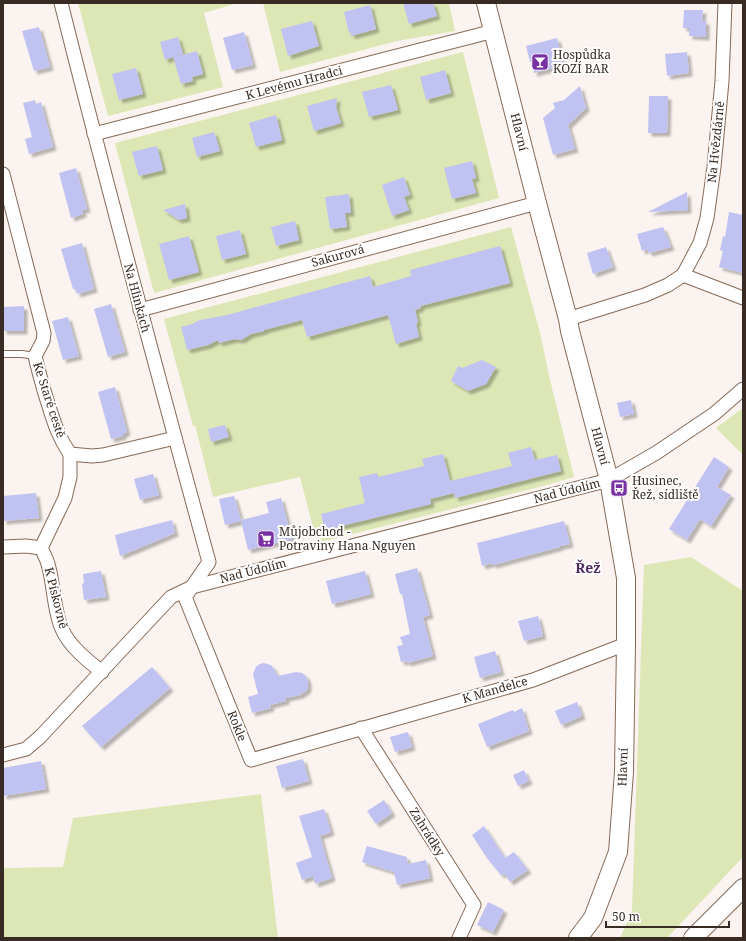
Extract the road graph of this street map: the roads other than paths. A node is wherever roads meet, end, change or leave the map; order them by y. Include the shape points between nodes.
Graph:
1 (61, 3) edge
2 (486, 3) edge
3 (725, 3) edge
4 (494, 31) junction
5 (94, 134) junction
6 (3, 174) edge
7 (537, 202) junction
8 (683, 276) junction
9 (743, 298) edge
10 (140, 310) junction
11 (568, 319) junction
12 (3, 354) edge
13 (35, 356) junction
14 (743, 389) edge
15 (175, 438) junction
16 (70, 454) junction
17 (609, 480) junction
18 (3, 547) edge
19 (41, 548) junction
20 (192, 587) junction
21 (626, 644) junction
22 (102, 672) junction
23 (362, 728) junction
24 (3, 755) edge
25 (743, 888) edge
26 (459, 938) edge
27 (578, 938) edge
28 (693, 938) edge

1 - 5 street, Na Hlinkách
2 - 4 street, Hlavní
3 - 8 street, Na Hvězdárně via 722,81 707,218 700,243
4 - 5 street, K Levému Hradci
4 - 7 street, Hlavní
5 - 10 street, Na Hlinkách
6 - 13 street, Ke Staré cestě via 44,333
7 - 10 street, Sakurová
7 - 11 street, Hlavní
8 - 9 street
8 - 11 street via 645,295
10 - 15 street, Na Hlinkách
11 - 17 street, Hlavní
12 - 13 lane
13 - 16 street, Ke Staré cestě via 56,429
14 - 17 street via 707,418 656,453
15 - 16 street via 103,455
15 - 20 street, Na Hlinkách via 209,562
16 - 19 street via 70,477 65,498
17 - 20 street, Nad Údolím
17 - 21 street, Hlavní via 626,578
18 - 19 street
19 - 22 street, K Pískovně via 49,566 62,630 87,660
20 - 22 street, Nad Údolím via 171,597
20 - 23 street, Rokle via 185,597 251,760
21 - 23 street, K Mandelce via 533,680
21 - 27 street, Hlavní via 624,772 618,852 593,918
22 - 24 street, Nad Údolím via 26,749
23 - 26 street, Zahrádky via 474,905
25 - 28 street

